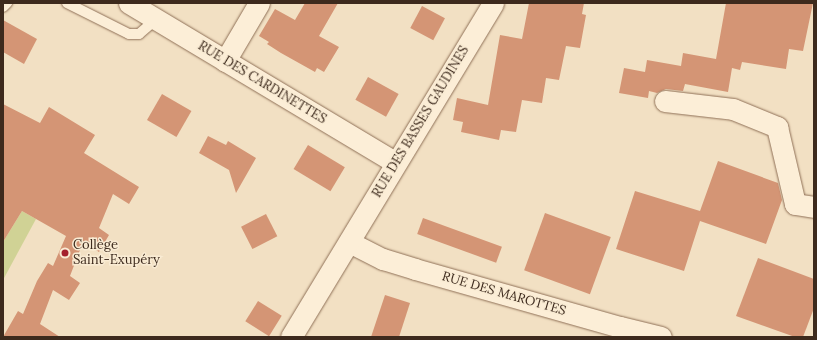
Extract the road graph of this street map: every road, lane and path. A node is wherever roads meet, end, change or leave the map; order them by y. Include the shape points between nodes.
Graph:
1 (7, 3) edge
2 (67, 3) edge
3 (259, 3) edge
4 (493, 3) edge
5 (132, 4) edge
6 (3, 7) edge
7 (156, 20) junction
8 (225, 60) junction
9 (665, 100) dead end
10 (396, 163) junction
11 (814, 207) edge
12 (349, 242) junction
13 (291, 337) edge
14 (661, 337) edge

1 - 6 lane
2 - 7 lane via 129,34 139,34
3 - 8 street
4 - 10 street, RUE DES BASSES GAUDINES
5 - 7 street, RUE DES CARDINETTES
7 - 8 street, RUE DES CARDINETTES
8 - 10 street, RUE DES CARDINETTES
9 - 11 street via 733,109 777,127 795,204
10 - 12 street, RUE DES BASSES GAUDINES
12 - 13 street, RUE DES BASSES GAUDINES
12 - 14 street, RUE DES MAROTTES via 383,259 415,269

